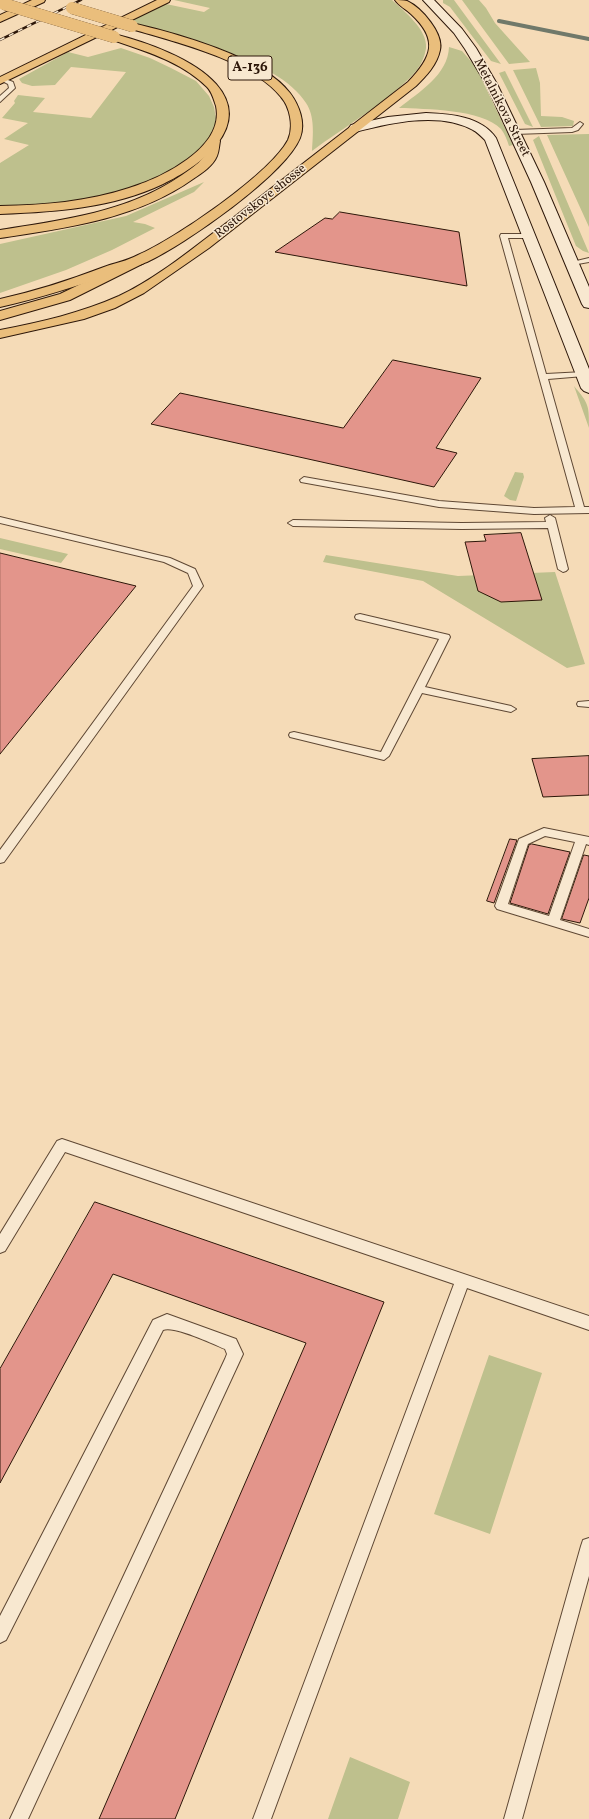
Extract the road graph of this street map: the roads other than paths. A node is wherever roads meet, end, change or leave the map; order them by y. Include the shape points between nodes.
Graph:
1 (165, 0) edge
2 (400, 0) edge
3 (428, 0) edge
4 (44, 1) edge
5 (2, 3) edge
6 (64, 6) dead end
7 (111, 9) dead end
8 (0, 19) edge
9 (64, 32) dead end
10 (1, 81) edge
11 (0, 100) edge
12 (580, 124) dead end
13 (355, 128) junction
14 (515, 132) junction
15 (214, 141) junction
16 (538, 183) junction
17 (510, 188) junction
18 (0, 210) edge
19 (0, 234) edge
20 (530, 236) junction
21 (144, 258) junction
22 (589, 260) edge
23 (572, 263) junction
24 (0, 303) edge
25 (589, 304) edge
26 (0, 316) edge
27 (0, 334) edge
28 (542, 377) junction
29 (586, 381) edge
30 (304, 480) dead end
31 (584, 510) edge
32 (548, 511) junction
33 (0, 520) edge
34 (293, 522) dead end
35 (552, 525) junction
36 (563, 570) dead end
37 (360, 617) dead end
38 (419, 689) junction
39 (511, 709) dead end
40 (294, 735) dead end
41 (585, 840) edge
42 (0, 859) edge
43 (553, 922) junction
44 (589, 933) edge
45 (0, 1247) edge
46 (463, 1280) junction
47 (589, 1323) edge
48 (589, 1546) edge
49 (0, 1634) edge
50 (19, 1819) edge
51 (262, 1819) edge
52 (513, 1819) edge

1 - 10 main road
2 - 13 main road, Rostovskoye shosse via 420,16 433,34 435,51 431,63 412,84
3 - 14 main road, Metalnikova Street via 462,33 488,75
4 - 8 main road
5 - 15 main road, А-136, bridge via 170,57 212,86 221,104 224,118
6 - 21 main road, А-136, bridge via 201,48 254,70 285,94 296,117 294,140 274,165 228,204
7 - 9 main road
10 - 11 lane via 11,84 12,88
12 - 14 lane via 572,130
13 - 17 main road, Metalnikova Street via 394,119 429,116 468,124 490,138
13 - 27 main road, Rostovskoye shosse via 256,207 153,283 84,314 47,325
14 - 16 main road, Metalnikova Street
15 - 18 main road, А-136 via 183,168 137,189 79,204
15 - 19 main road, А-136 via 210,157 202,166 162,193 97,216
16 - 17 main road, Metalnikova Street via 517,182
16 - 23 main road, Metalnikova Street
17 - 20 main road, Metalnikova Street
20 - 28 lane via 504,236
20 - 29 main road, Metalnikova Street
21 - 24 main road, А-136 via 65,287
21 - 26 main road, А-136 via 65,297
22 - 23 lane
23 - 25 main road, Metalnikova Street
28 - 29 lane
28 - 31 lane
30 - 32 lane via 439,504
31 - 32 lane
32 - 35 lane
33 - 42 lane via 167,560 192,570 198,586
34 - 35 lane via 462,526
35 - 36 lane
37 - 38 lane via 445,637
38 - 39 lane
38 - 40 lane via 384,756
41 - 43 lane
41 - 43 lane via 544,832 523,842 501,906
43 - 44 lane
45 - 46 lane via 62,1145
46 - 47 lane
46 - 51 lane
48 - 52 lane
49 - 50 lane via 158,1325 167,1321 232,1344 235,1354 232,1361

